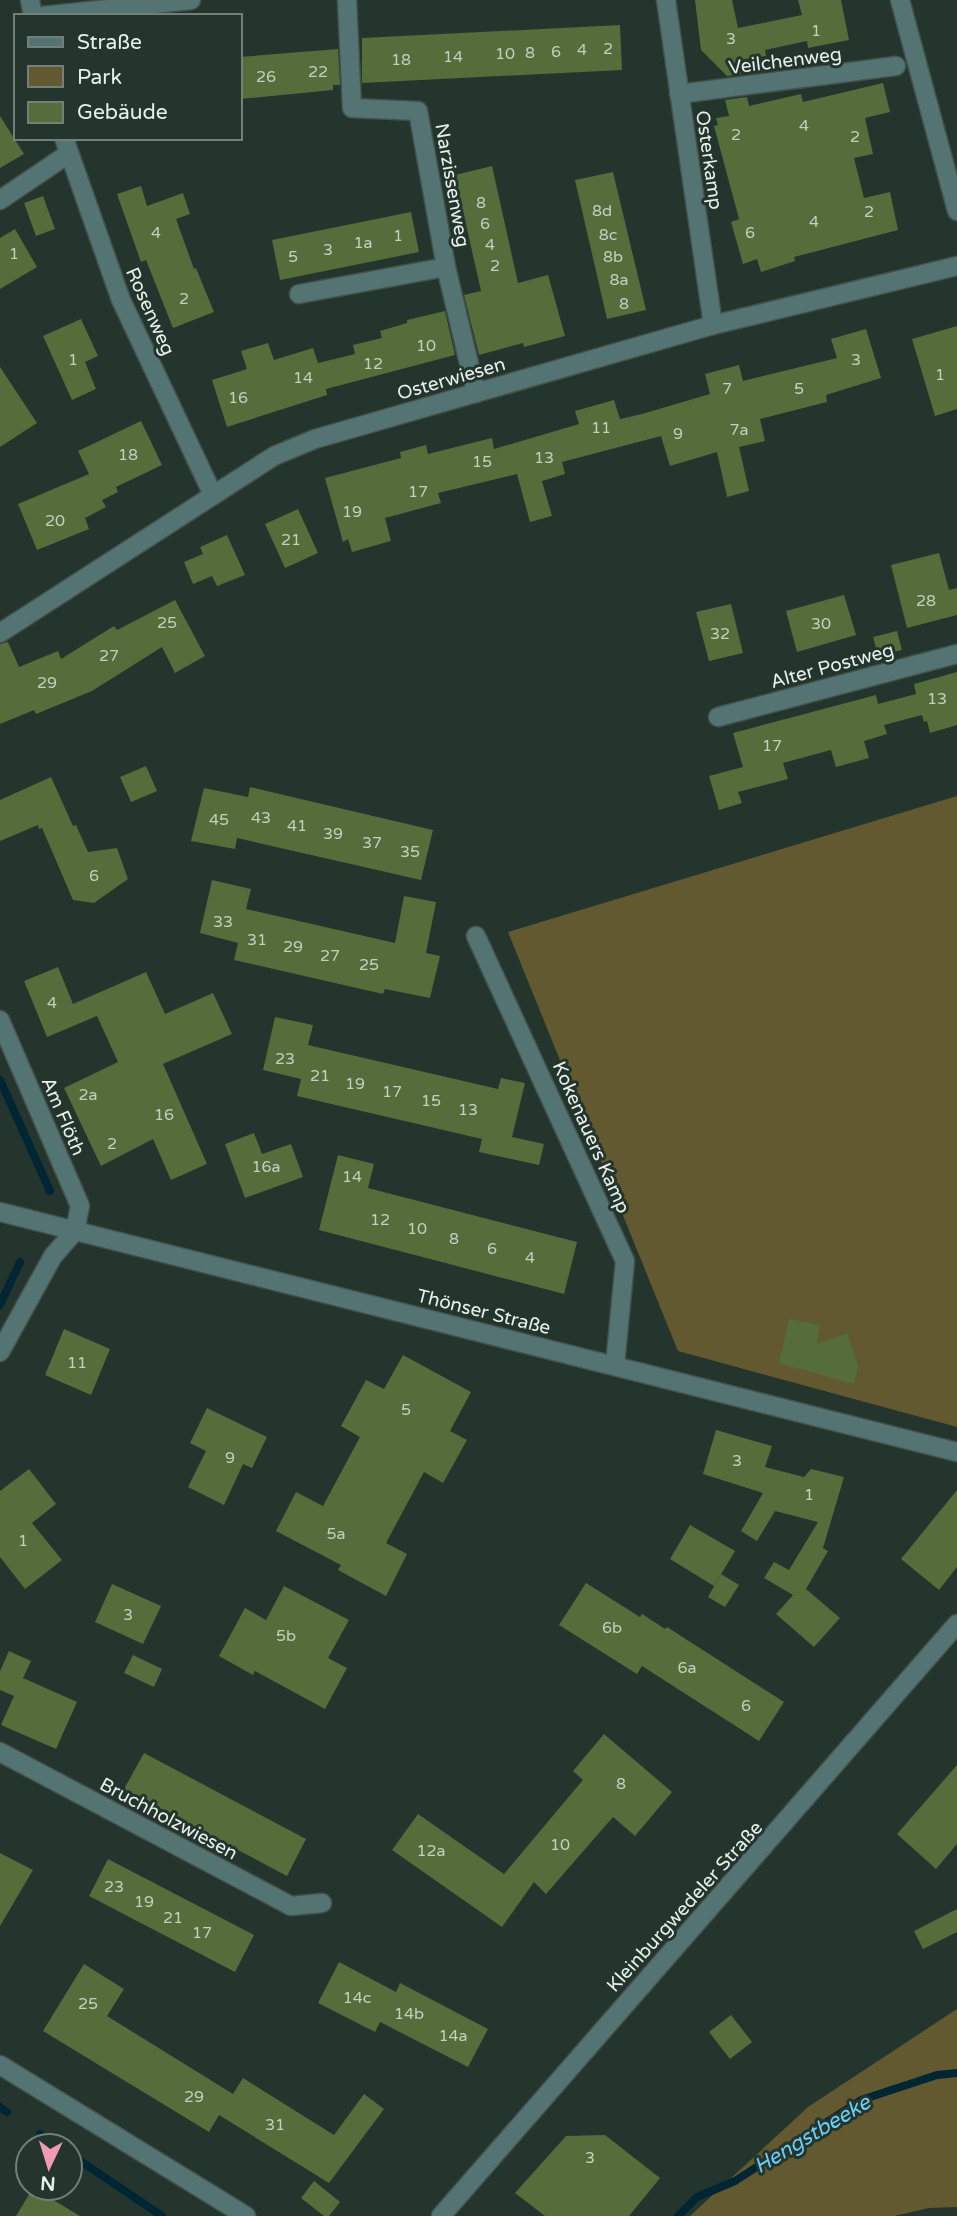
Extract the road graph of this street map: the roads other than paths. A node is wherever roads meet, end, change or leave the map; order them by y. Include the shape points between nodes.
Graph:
1 (191, 0) edge
2 (347, 0) edge
3 (666, 0) edge
4 (900, 0) edge
5 (62, 14) edge
6 (896, 66) dead end
7 (679, 94) junction
8 (66, 146) edge
9 (0, 200) edge
10 (957, 211) edge
11 (957, 266) edge
12 (446, 267) junction
13 (299, 294) dead end
14 (713, 325) junction
15 (476, 393) junction
16 (213, 495) junction
17 (0, 633) edge
18 (957, 653) edge
19 (718, 717) dead end
20 (476, 936) dead end
21 (0, 1020) edge
22 (0, 1212) edge
23 (75, 1231) junction
24 (0, 1352) edge
25 (615, 1365) junction
26 (957, 1452) edge
27 (957, 1624) edge
28 (0, 1752) edge
29 (323, 1903) dead end
30 (0, 2065) edge
31 (246, 2216) edge
32 (442, 2216) edge

1 - 5 street
2 - 12 street, Narzissenweg via 352,108 418,111
3 - 7 street, Osterkamp
4 - 10 street
6 - 7 street, Veilchenweg
7 - 14 street, Osterkamp
8 - 9 street
8 - 16 street, Rosenweg via 121,300
11 - 14 street, Osterwiesen
12 - 13 street, Narzissenweg
12 - 15 street, Narzissenweg
14 - 15 street, Osterwiesen
15 - 16 street, Osterwiesen via 315,439 274,456
16 - 17 street, Osterwiesen
18 - 19 street, Alter Postweg
20 - 25 street, Kokenauers Kamp via 625,1261
21 - 23 street, Am Flöth via 80,1206
22 - 23 street, Thönser Straße
23 - 24 street via 53,1256
23 - 25 street, Thönser Straße
25 - 26 street, Thönser Straße
27 - 32 street, Kleinburgwedeler Straße
28 - 29 street, Bruchholzwiesen via 291,1906
30 - 31 street

